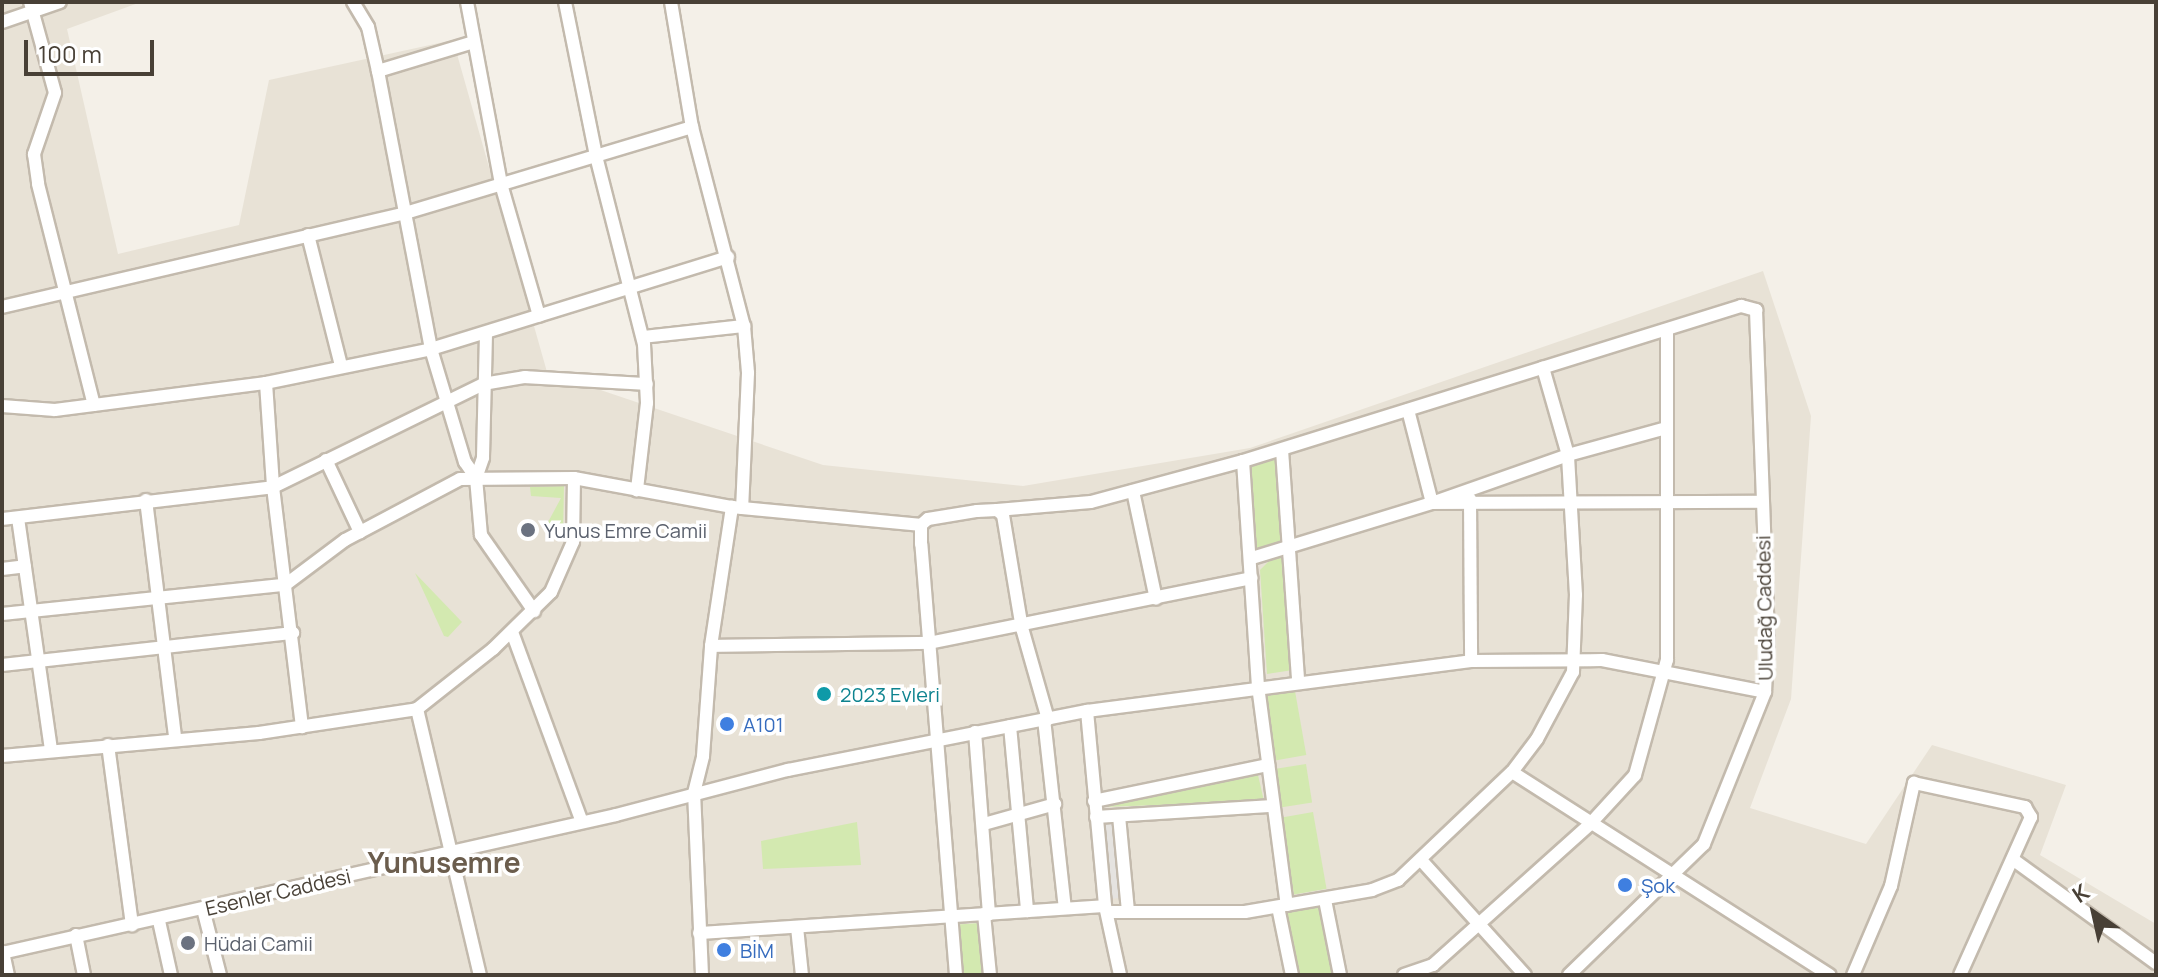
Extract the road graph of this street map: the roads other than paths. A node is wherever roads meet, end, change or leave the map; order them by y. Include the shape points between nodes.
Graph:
1 (60, 2) edge
2 (353, 2) edge
3 (467, 2) edge
4 (565, 2) edge
5 (671, 2) edge
6 (31, 7) edge
7 (2, 22) edge
8 (474, 42) junction
9 (378, 71) junction
10 (692, 127) junction
11 (596, 156) junction
12 (501, 184) junction
13 (402, 214) junction
14 (308, 235) junction
15 (728, 257) junction
16 (632, 287) junction
17 (63, 293) junction
18 (2, 307) edge
19 (539, 316) junction
20 (744, 326) junction
21 (1667, 331) junction
22 (486, 334) junction
23 (643, 337) junction
24 (431, 349) junction
25 (341, 365) junction
26 (1543, 368) junction
27 (266, 383) junction
28 (483, 384) junction
29 (647, 384) junction
30 (447, 399) junction
31 (94, 405) junction
32 (2, 406) edge
33 (1408, 410) junction
34 (1666, 428) junction
35 (1282, 450) junction
36 (1568, 455) junction
37 (326, 460) junction
38 (1243, 461) junction
39 (476, 478) junction
40 (574, 478) junction
41 (273, 487) junction
42 (637, 490) junction
43 (1133, 491) junction
44 (1470, 499) junction
45 (146, 500) junction
46 (1571, 500) junction
47 (1664, 501) junction
48 (1762, 502) junction
49 (1432, 503) junction
50 (737, 507) junction
51 (997, 510) junction
52 (18, 518) junction
53 (2, 519) edge
54 (921, 525) junction
55 (360, 532) junction
56 (1289, 546) junction
57 (1252, 558) junction
58 (25, 566) junction
59 (2, 569) edge
60 (1252, 578) junction
61 (285, 585) junction
62 (158, 598) junction
63 (1156, 599) junction
64 (534, 611) junction
65 (32, 612) junction
66 (2, 614) edge
67 (1022, 628) junction
68 (512, 632) junction
69 (293, 633) junction
70 (929, 643) junction
71 (711, 646) junction
72 (166, 649) junction
73 (1573, 658) junction
74 (40, 661) junction
75 (1471, 661) junction
76 (2, 665) edge
77 (1665, 670) junction
78 (1298, 681) junction
79 (1258, 686) junction
80 (1765, 692) junction
81 (417, 709) junction
82 (1087, 711) junction
83 (1046, 719) junction
84 (1010, 726) junction
85 (302, 727) junction
86 (975, 732) junction
87 (175, 736) junction
88 (940, 739) junction
89 (108, 745) junction
90 (51, 750) junction
91 (2, 756) edge
92 (1268, 765) junction
93 (1512, 772) junction
94 (694, 793) junction
95 (1094, 801) junction
96 (1055, 804) junction
97 (1273, 806) junction
98 (1019, 814) junction
99 (1119, 816) junction
100 (1096, 817) junction
101 (582, 822) junction
102 (1591, 823) junction
103 (984, 824) junction
104 (449, 852) junction
105 (1421, 860) junction
106 (2015, 861) junction
107 (1674, 876) junction
108 (1325, 900) junction
109 (1283, 906) junction
110 (1065, 908) junction
111 (203, 909) junction
112 (1106, 909) junction
113 (1027, 911) junction
114 (1128, 912) junction
115 (987, 914) junction
116 (949, 917) junction
117 (159, 921) junction
118 (132, 925) junction
119 (1479, 925) junction
120 (797, 927) junction
121 (699, 933) junction
122 (76, 935) junction
123 (2, 952) edge
124 (2156, 963) edge
125 (8, 975) edge
126 (84, 975) edge
127 (171, 975) edge
128 (220, 975) edge
129 (480, 975) edge
130 (702, 975) edge
131 (802, 975) edge
132 (956, 975) edge
133 (990, 975) edge
134 (1120, 975) edge
135 (1292, 975) edge
136 (1340, 975) edge
137 (1404, 975) edge
138 (1525, 975) edge
139 (1569, 975) edge
140 (1830, 975) edge
141 (1853, 975) edge
142 (1960, 975) edge

1 - 6 street
2 - 9 street via 368,27
3 - 8 street
4 - 11 street
5 - 10 street
6 - 7 street
6 - 17 street via 55,93 34,154
8 - 9 street
8 - 12 street
9 - 13 street
10 - 11 street
10 - 15 street
11 - 12 street
11 - 16 street
12 - 13 street
12 - 19 street
13 - 14 street
13 - 24 street
14 - 17 street
14 - 25 street
15 - 16 street
15 - 20 street
16 - 19 street
16 - 23 street
17 - 18 street
17 - 31 street
19 - 22 street
20 - 23 street
20 - 50 street via 748,373
21 - 26 street
21 - 34 street
21 - 48 street, Uludağ Caddesi via 1741,306 1759,316
22 - 24 street
22 - 28 street
23 - 29 street
24 - 25 street
24 - 30 street
25 - 27 street
26 - 33 street
26 - 36 street
27 - 31 street
27 - 41 street
28 - 29 street via 525,377
28 - 30 street
28 - 39 street via 483,458
29 - 42 street
30 - 37 street
30 - 39 street via 465,462
31 - 32 street via 55,410
33 - 35 street
33 - 49 street
34 - 36 street
34 - 47 street
35 - 38 street
35 - 56 street
36 - 46 street
36 - 49 street
37 - 41 street
37 - 55 street
38 - 43 street
38 - 57 street
39 - 40 street
39 - 55 street via 460,479
39 - 64 street via 481,535
40 - 42 street
40 - 64 street via 573,542 551,592
41 - 45 street
41 - 61 street
42 - 50 street
43 - 51 street via 1091,502
43 - 63 street
44 - 46 street
44 - 49 street
44 - 75 street
45 - 52 street
45 - 62 street
46 - 47 street
46 - 73 street
47 - 48 street
47 - 77 street
48 - 80 street, Uludağ Caddesi
49 - 56 street
50 - 54 street
50 - 71 street
51 - 54 street via 928,519
51 - 67 street via 1003,515
52 - 53 street
52 - 58 street
54 - 70 street
55 - 61 street
56 - 57 street
56 - 78 street
57 - 60 street
58 - 59 street
58 - 65 street
60 - 63 street
60 - 79 street
61 - 62 street
61 - 69 street
62 - 65 street
62 - 72 street
63 - 67 street
64 - 68 street
65 - 66 street
65 - 74 street
67 - 70 street
67 - 83 street
68 - 81 street
68 - 101 street
69 - 72 street
69 - 85 street
70 - 71 street
70 - 88 street
71 - 94 street via 703,756
72 - 74 street
72 - 87 street
73 - 75 street, Esenler Caddesi
73 - 77 street, Esenler Caddesi
73 - 93 street via 1573,672 1537,739
74 - 76 street
74 - 90 street
75 - 78 street, Esenler Caddesi
77 - 80 street, Esenler Caddesi
77 - 102 street via 1635,775
78 - 79 street, Esenler Caddesi
79 - 82 street, Esenler Caddesi
79 - 92 street
80 - 107 street, Uludağ Caddesi via 1704,844
81 - 85 street
81 - 104 street
82 - 83 street, Esenler Caddesi
82 - 95 street
83 - 84 street, Esenler Caddesi
83 - 96 street
84 - 86 street, Esenler Caddesi
84 - 98 street
85 - 87 street
86 - 88 street, Esenler Caddesi
86 - 103 street
87 - 89 street
88 - 94 street, Esenler Caddesi
88 - 116 street
89 - 90 street
89 - 118 street
90 - 91 street
92 - 95 street
92 - 97 street
93 - 102 street
93 - 105 street
94 - 101 street, Esenler Caddesi
94 - 121 street
95 - 100 street
96 - 98 street
96 - 110 street
97 - 99 street
97 - 109 street
98 - 103 street
98 - 113 street
99 - 100 street
99 - 114 street
100 - 112 street
101 - 104 street, Esenler Caddesi
102 - 107 street
102 - 119 street
103 - 115 street
104 - 111 street, Esenler Caddesi
104 - 129 street
105 - 108 street via 1385,885
105 - 119 street
106 - 124 street
106 - 141 street via 2031,817 2025,807 1914,783 1891,886
106 - 142 street
107 - 139 street, Uludağ Caddesi
107 - 140 street
108 - 109 street
108 - 136 street
109 - 114 street
109 - 135 street
110 - 112 street
110 - 113 street
111 - 117 street, Esenler Caddesi
111 - 128 street
112 - 114 street
112 - 134 street
113 - 115 street
115 - 116 street
115 - 133 street
116 - 120 street
116 - 132 street
117 - 118 street, Esenler Caddesi
117 - 127 street
118 - 122 street, Esenler Caddesi
119 - 137 street via 1433,965
119 - 138 street
120 - 121 street
120 - 131 street
121 - 130 street
122 - 123 street, Esenler Caddesi
122 - 126 street
123 - 125 street

